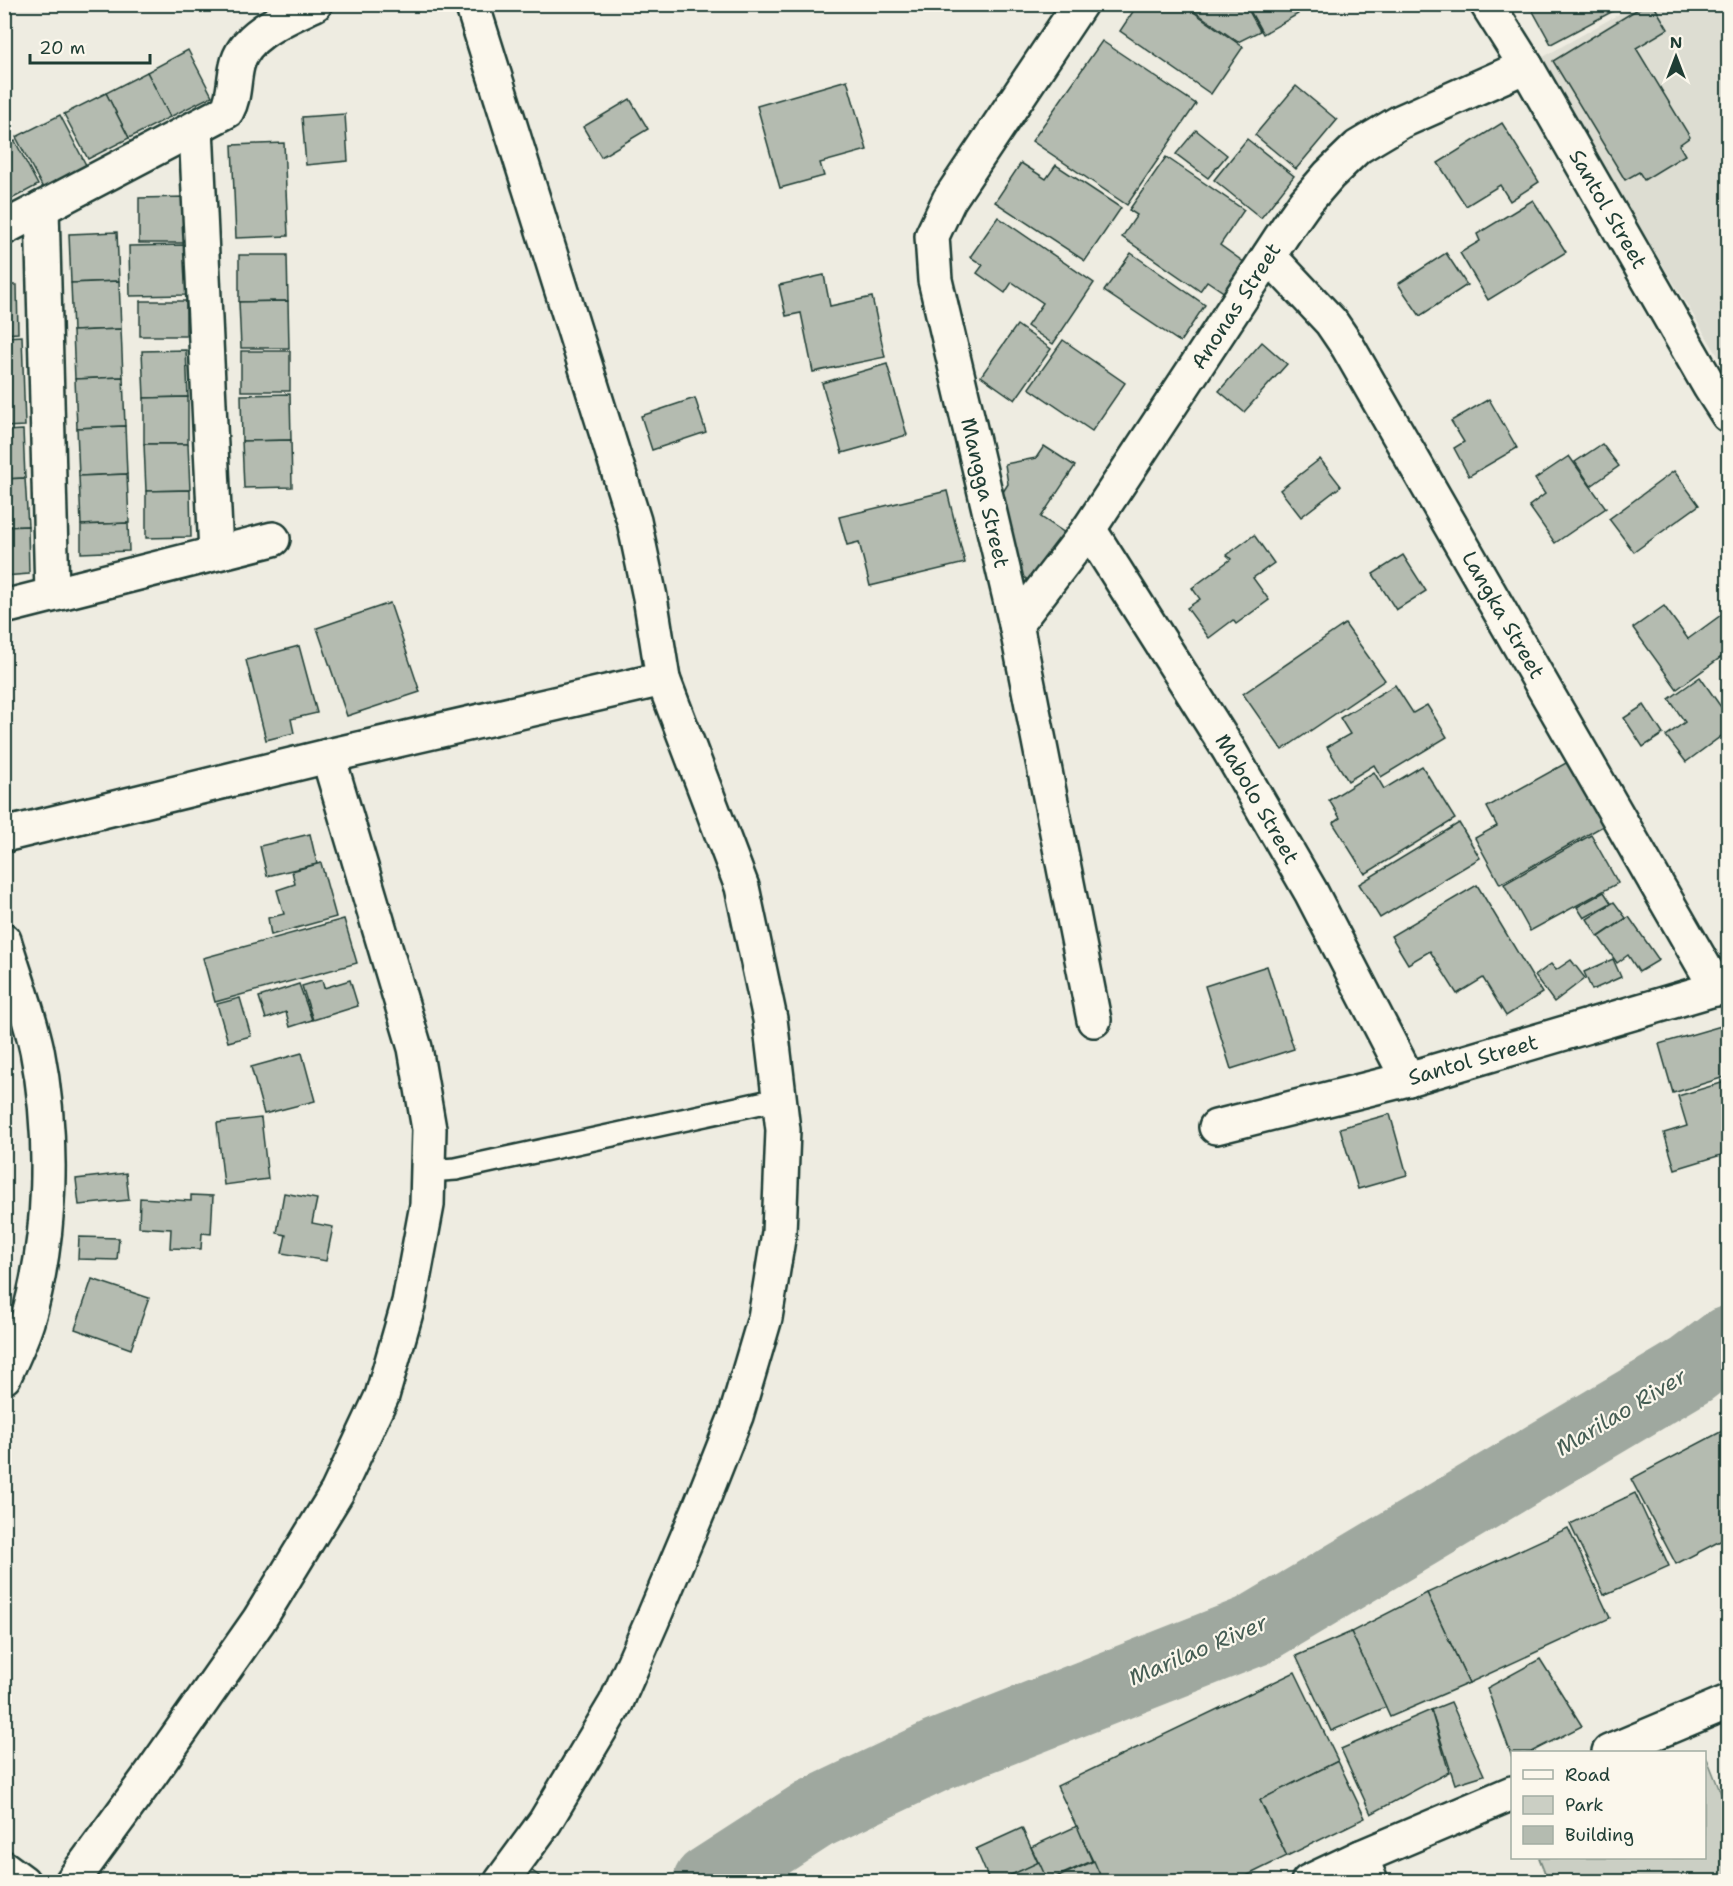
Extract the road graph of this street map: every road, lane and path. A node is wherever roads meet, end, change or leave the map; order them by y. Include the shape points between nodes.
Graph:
1 (315, 4) edge
2 (472, 4) edge
3 (1080, 4) edge
4 (1487, 4) edge
5 (1526, 66) junction
6 (196, 128) junction
7 (42, 208) junction
8 (4, 228) edge
9 (1269, 256) junction
10 (1719, 382) edge
11 (1728, 415) edge
12 (1089, 529) junction
13 (273, 539) dead end
14 (216, 553) junction
15 (52, 594) junction
16 (4, 607) edge
17 (1016, 624) junction
18 (663, 679) junction
19 (328, 756) junction
20 (4, 835) edge
21 (4, 940) edge
22 (1723, 987) edge
23 (1094, 1020) dead end
24 (1408, 1079) junction
25 (779, 1099) junction
26 (1216, 1127) dead end
27 (428, 1172) junction
28 (4, 1377) edge
29 (1728, 1702) edge
30 (1610, 1751) edge
31 (1511, 1794) edge
32 (4, 1868) edge
33 (1366, 1869) edge
34 (23, 1881) edge
35 (72, 1881) edge
36 (501, 1881) edge
37 (1308, 1881) edge

1 - 6 street via 275,23 250,42 241,53 233,100 227,111
2 - 18 street via 634,521
3 - 17 street, Mangga Street via 949,200 932,236 935,280
4 - 5 street, Santol Street
5 - 9 street, Anonas Street via 1400,122 1358,147 1304,204
5 - 10 street, Santol Street
6 - 7 street
6 - 14 street
7 - 8 street
7 - 15 street
9 - 12 street, Anonas Street
9 - 22 street, Langka Street via 1331,322 1348,347
10 - 11 street, Santol Street
12 - 17 street, Anonas Street
12 - 24 street, Mabolo Street via 1229,750 1311,892
13 - 14 street
14 - 15 street
15 - 16 street
17 - 23 street, Mangga Street
18 - 19 street
18 - 25 street via 742,887 770,1019
19 - 20 street
19 - 27 street via 415,1048 429,1129
21 - 28 street via 37,1049 47,1119 48,1199 38,1278 26,1323
22 - 24 street, Santol Street
24 - 26 street, Santol Street
25 - 27 lane
25 - 36 street via 783,1130 779,1233 765,1318 736,1416 615,1703 545,1822
27 - 35 street via 427,1205 409,1302 382,1396 337,1492 259,1620
29 - 30 street
31 - 33 street
32 - 34 street
33 - 37 street

